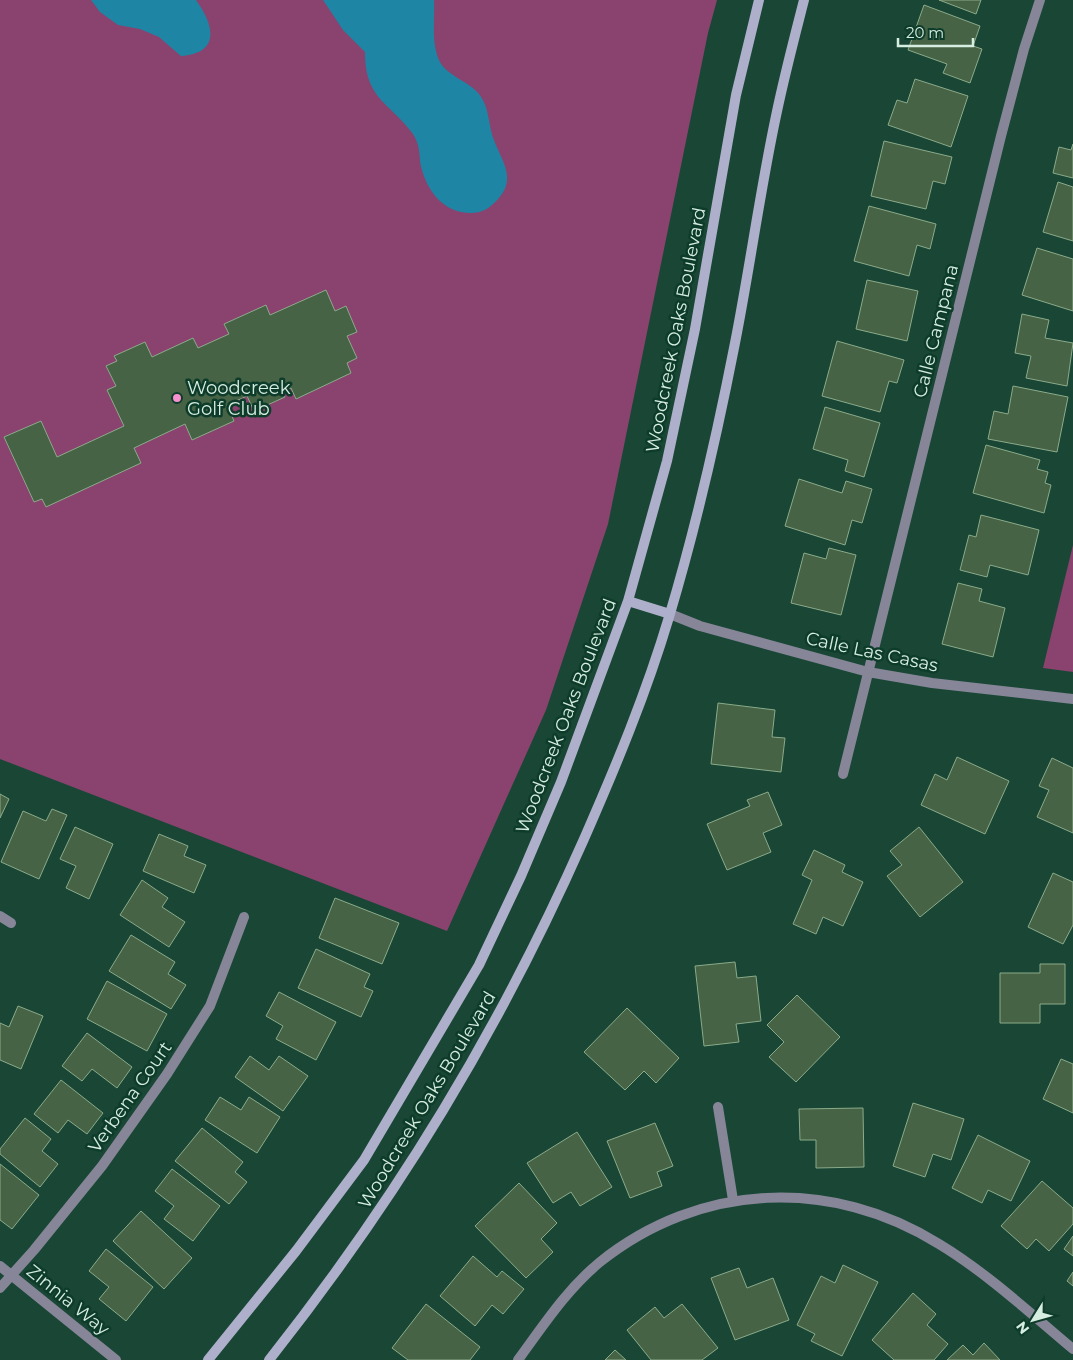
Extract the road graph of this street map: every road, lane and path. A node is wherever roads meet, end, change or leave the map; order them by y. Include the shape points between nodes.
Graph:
1 (759, 0) edge
2 (804, 0) edge
3 (1040, 0) edge
4 (628, 602) junction
5 (670, 614) junction
6 (868, 672) junction
7 (1073, 699) edge
8 (843, 774) dead end
9 (0, 916) edge
10 (244, 917) dead end
11 (10, 923) dead end
12 (718, 1107) dead end
13 (733, 1200) junction
14 (0, 1266) edge
15 (12, 1275) junction
16 (0, 1288) edge
17 (1073, 1349) edge
18 (116, 1360) edge
19 (208, 1360) edge
20 (269, 1360) edge
21 (518, 1360) edge

1 - 4 main road, Woodcreek Oaks Boulevard via 736,95 695,329 667,462
2 - 5 main road, Woodcreek Oaks Boulevard via 776,116 736,342 710,460
3 - 6 street, Calle Campana via 1001,136
4 - 5 main road
4 - 19 main road, Woodcreek Oaks Boulevard via 561,782 479,965 364,1160
5 - 6 street, Calle Las Casas via 700,626
5 - 20 main road, Woodcreek Oaks Boulevard via 646,690 615,769 519,978 398,1185 322,1293
6 - 7 street, Calle Las Casas via 932,683
6 - 8 street, Calle Campana
9 - 11 street
10 - 15 street, Verbena Court via 210,1006 167,1074 102,1166
12 - 13 street
13 - 17 street via 772,1197 812,1200 858,1208 902,1224 939,1243 974,1268
13 - 21 street via 698,1209 661,1224 600,1262 572,1288
14 - 15 street, Zinnia Way
15 - 16 street, Verbena Court
15 - 18 street, Zinnia Way

